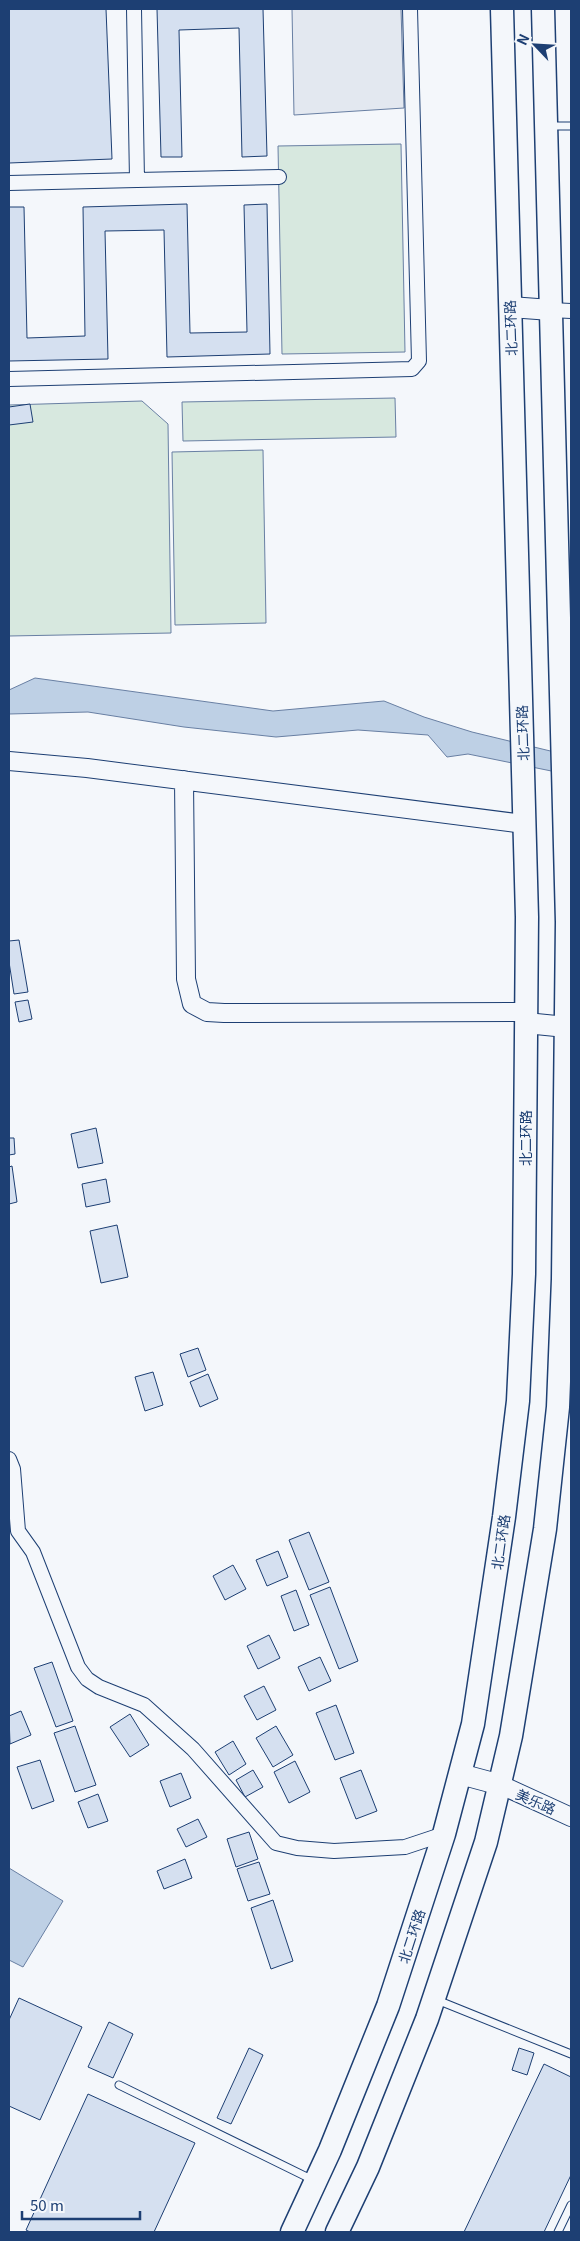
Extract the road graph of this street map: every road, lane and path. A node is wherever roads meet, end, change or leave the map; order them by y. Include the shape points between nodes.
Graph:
1 (134, 9) edge
2 (410, 9) edge
3 (502, 9) edge
4 (543, 9) edge
5 (546, 126) junction
6 (571, 126) edge
7 (279, 178) dead end
8 (137, 180) junction
9 (9, 183) edge
10 (510, 306) junction
11 (561, 311) edge
12 (9, 379) edge
13 (9, 761) edge
14 (184, 780) junction
15 (524, 824) junction
16 (526, 1017) junction
17 (569, 1027) edge
18 (9, 1459) edge
19 (460, 1774) junction
20 (501, 1785) junction
21 (571, 1817) edge
22 (444, 1834) junction
23 (434, 1998) junction
24 (571, 2054) edge
25 (119, 2085) dead end
26 (316, 2181) junction
27 (571, 2206) edge
28 (292, 2232) edge
29 (337, 2232) edge
30 (558, 2232) edge

1 - 8 street
2 - 12 street via 419,360 412,369
3 - 10 main road, 北二环路
4 - 5 main road
5 - 6 lane
5 - 11 main road
7 - 8 street
8 - 9 street
10 - 11 main road
10 - 15 main road, 北二环路
11 - 17 main road via 563,777
13 - 14 street
14 - 15 street
14 - 16 street via 186,979 192,1004 207,1012 224,1013
15 - 16 main road, 北二环路
16 - 17 main road
16 - 19 main road, 北二环路 via 524,1274 518,1401 473,1724
17 - 20 main road via 558,1407 545,1529
18 - 22 street via 14,1469 18,1531 34,1552 78,1667 99,1687 144,1705 193,1750 276,1843 334,1851 405,1847
19 - 20 main road
19 - 22 main road, 北二环路
20 - 21 street, 美乐路
20 - 23 main road via 486,1842
22 - 26 main road, 北二环路 via 388,2006
23 - 24 lane
23 - 29 main road via 368,2167
25 - 26 lane
26 - 28 main road, 北二环路
27 - 30 lane

